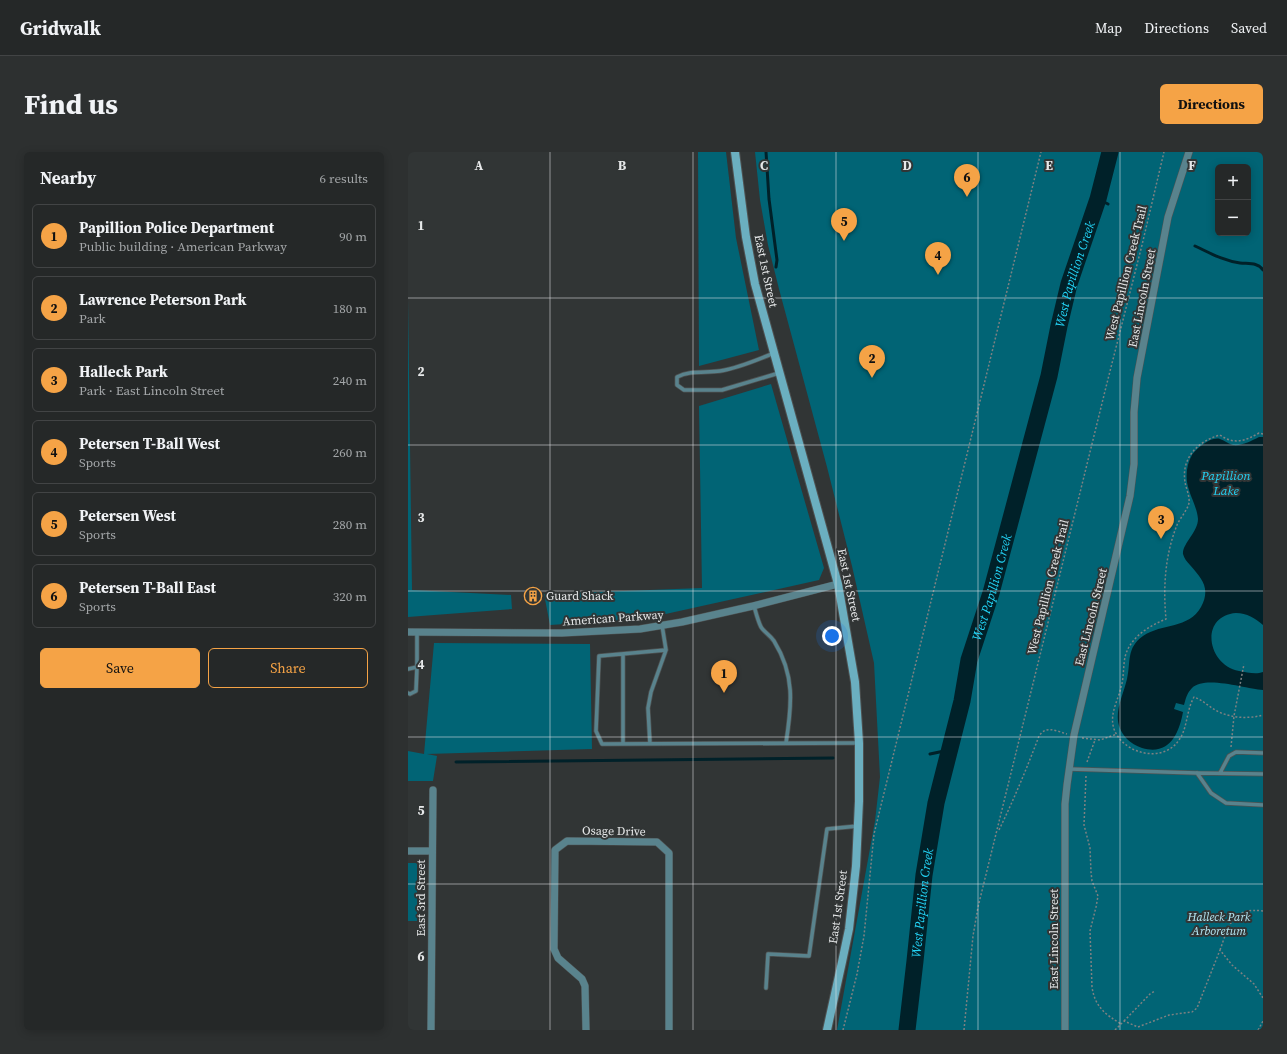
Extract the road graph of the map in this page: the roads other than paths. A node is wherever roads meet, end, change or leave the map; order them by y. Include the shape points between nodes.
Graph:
1 (735, 152) edge
2 (1189, 152) edge
3 (774, 354) junction
4 (779, 373) junction
5 (838, 584) junction
6 (753, 606) junction
7 (662, 625) junction
8 (408, 632) edge
9 (417, 633) junction
10 (666, 650) junction
11 (623, 654) junction
12 (417, 667) junction
13 (408, 669) edge
14 (408, 693) edge
15 (786, 743) junction
16 (860, 743) junction
17 (623, 744) junction
18 (650, 744) junction
19 (1263, 753) edge
20 (1069, 769) junction
21 (1197, 773) junction
22 (1220, 773) junction
23 (1263, 774) edge
24 (433, 790) dead end
25 (1263, 805) edge
26 (859, 826) junction
27 (408, 851) edge
28 (432, 851) junction
29 (766, 988) dead end
30 (431, 1030) edge
31 (586, 1030) edge
32 (670, 1030) edge
33 (827, 1030) edge
34 (1064, 1030) edge

1 - 3 main road, East 1st Street via 755,284
2 - 20 street, East Lincoln Street via 1170,212 1137,378 1134,464 1130,496 1074,735
3 - 4 main road, East 1st Street
3 - 4 lane via 720,371 684,373 677,377 677,385 684,390 722,390
4 - 5 main road, East 1st Street
5 - 6 street, American Parkway
5 - 16 main road, East 1st Street via 855,682
6 - 7 street, American Parkway
6 - 15 lane via 762,628 773,639 786,663 792,694
7 - 9 street, American Parkway via 640,629 562,633
7 - 10 lane
8 - 9 street, American Parkway
9 - 12 lane
10 - 11 lane
10 - 18 lane via 648,708
11 - 17 lane
11 - 17 lane via 599,656 596,731 602,744
12 - 13 lane
12 - 14 lane via 416,691
15 - 16 lane
15 - 18 lane
16 - 26 main road, East 1st Street
17 - 18 lane
19 - 22 lane via 1236,752 1229,756
20 - 21 lane
20 - 34 street, East Lincoln Street via 1065,804
21 - 22 lane
21 - 25 lane via 1211,793 1226,803
22 - 23 lane
24 - 28 street, East 3rd Street
26 - 29 lane via 827,828 809,956 768,954
26 - 33 main road, East 1st Street via 849,929
27 - 28 street
28 - 30 street, East 3rd Street
31 - 32 street, Osage Drive via 585,988 582,979 558,958 554,949 555,850 567,841 658,842 669,853

